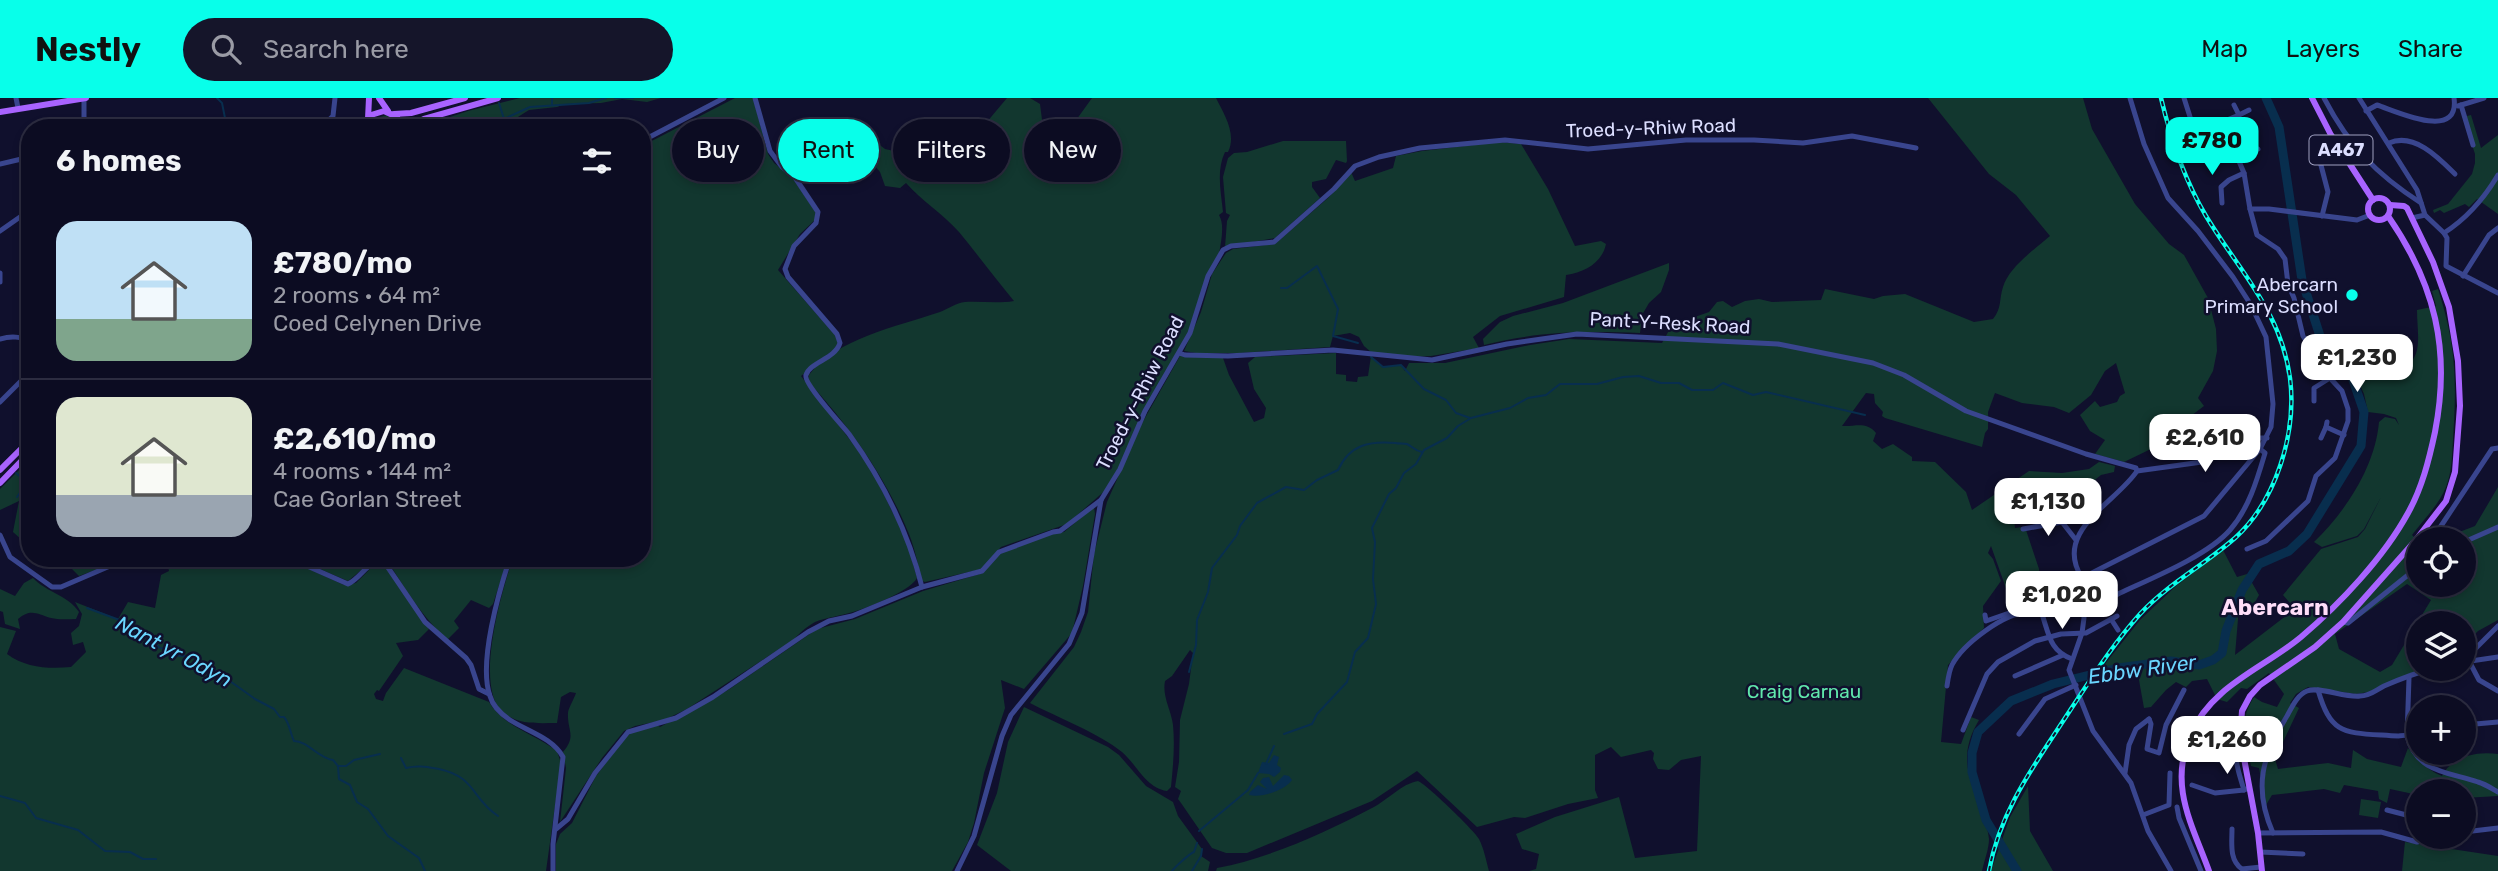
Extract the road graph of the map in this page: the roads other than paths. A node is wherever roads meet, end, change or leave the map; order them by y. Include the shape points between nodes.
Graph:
1 (16, 98) edge
2 (85, 98) edge
3 (335, 98) edge
4 (369, 98) edge
5 (379, 98) edge
6 (465, 98) edge
7 (498, 98) edge
8 (723, 98) edge
9 (755, 98) edge
10 (2130, 98) edge
11 (2184, 98) edge
12 (2312, 98) edge
13 (2324, 98) edge
14 (2359, 98) edge
15 (2454, 98) edge
16 (2484, 98) edge
17 (2234, 105) dead end
18 (2458, 106) junction
19 (18, 108) junction
20 (2249, 110) dead end
21 (2365, 111) junction
22 (0, 112) edge
23 (391, 113) junction
24 (2239, 114) junction
25 (84, 119) edge
26 (330, 119) edge
27 (367, 119) edge
28 (370, 119) edge
29 (399, 119) edge
30 (424, 119) edge
31 (2227, 133) junction
32 (651, 136) edge
33 (2389, 144) junction
34 (2473, 145) dead end
35 (1916, 148) dead end
36 (2319, 151) dead end
37 (2238, 156) junction
38 (21, 159) edge
39 (2256, 160) dead end
40 (0, 164) edge
41 (2244, 173) junction
42 (2455, 174) dead end
43 (2498, 176) edge
44 (2336, 191) dead end
45 (2328, 192) junction
46 (2373, 200) junction
47 (2222, 203) dead end
48 (2421, 203) junction
49 (2389, 205) junction
50 (2250, 209) junction
51 (21, 215) edge
52 (2370, 215) junction
53 (2425, 215) junction
54 (2322, 216) junction
55 (2388, 216) junction
56 (2412, 218) junction
57 (2498, 228) edge
58 (0, 230) edge
59 (2444, 233) junction
60 (0, 273) edge
61 (2463, 276) junction
62 (0, 282) edge
63 (2498, 293) edge
64 (21, 338) edge
65 (0, 339) edge
66 (1179, 353) junction
67 (2330, 378) junction
68 (21, 381) edge
69 (2314, 401) dead end
70 (0, 402) edge
71 (2344, 435) junction
72 (2267, 438) junction
73 (2321, 438) dead end
74 (2498, 447) edge
75 (21, 449) edge
76 (2260, 449) junction
77 (21, 461) edge
78 (0, 470) edge
79 (2137, 471) junction
80 (0, 483) edge
81 (1101, 500) junction
82 (2440, 527) edge
83 (2498, 527) edge
84 (2023, 529) dead end
85 (0, 535) edge
86 (2476, 537) edge
87 (2076, 540) junction
88 (2247, 549) dead end
89 (21, 565) edge
90 (24, 567) edge
91 (108, 567) edge
92 (309, 567) edge
93 (369, 567) edge
94 (388, 567) edge
95 (508, 567) edge
96 (2082, 578) junction
97 (2406, 578) edge
98 (922, 587) junction
99 (2083, 610) junction
100 (2019, 613) junction
101 (2042, 614) junction
102 (1984, 615) dead end
103 (2343, 622) junction
104 (2498, 626) edge
105 (2118, 630) dead end
106 (2082, 633) junction
107 (2050, 636) junction
108 (2476, 648) edge
109 (2063, 655) junction
110 (2496, 656) edge
111 (2072, 659) junction
112 (2476, 660) edge
113 (2015, 676) dead end
114 (2476, 676) edge
115 (2406, 679) edge
116 (2075, 684) junction
117 (1947, 686) dead end
118 (2184, 690) dead end
119 (2318, 690) junction
120 (2498, 691) edge
121 (489, 694) junction
122 (2498, 722) edge
123 (2476, 724) edge
124 (1964, 730) dead end
125 (2019, 734) dead end
126 (2406, 736) edge
127 (2240, 737) junction
128 (2196, 741) dead end
129 (2236, 761) junction
130 (2426, 765) edge
131 (2125, 773) junction
132 (2170, 774) dead end
133 (2192, 785) dead end
134 (2247, 789) junction
135 (2498, 792) edge
136 (2177, 807) dead end
137 (2388, 810) dead end
138 (2143, 815) junction
139 (2406, 815) edge
140 (2498, 828) edge
141 (556, 829) junction
142 (2232, 829) dead end
143 (2476, 830) edge
144 (2258, 833) junction
145 (2273, 833) junction
146 (2406, 839) edge
147 (2260, 852) junction
148 (2303, 854) dead end
149 (2262, 869) edge
150 (553, 871) edge
151 (957, 871) edge
152 (2171, 871) edge
153 (2201, 871) edge
154 (2209, 871) edge

1 - 19 street
2 - 19 main road
2 - 25 street
3 - 26 street
4 - 27 main road
5 - 23 main road
6 - 23 main road via 411,113
7 - 30 main road
8 - 32 street
9 - 98 street via 770,151 818,212 816,223 794,246 785,269 840,343 835,352 809,370 806,382 871,465 908,539
10 - 72 street via 2168,198 2233,277 2266,337 2273,404
11 - 31 street via 2196,146
12 - 46 main road, A467
13 - 48 street via 2369,164
14 - 21 street
15 - 18 street
16 - 18 street
17 - 24 street
18 - 21 street via 2448,118 2428,123 2376,106
18 - 34 street
19 - 22 main road
20 - 24 street
21 - 33 street
23 - 28 main road via 375,113
23 - 29 main road
24 - 31 street via 2227,120
31 - 37 street
33 - 42 street via 2396,140 2414,144
33 - 48 street
35 - 66 street, Troed-y-Rhiw Road via 1852,136 1803,143 1686,140 1588,149 1505,140 1433,146 1379,157 1350,169 1274,242 1223,250 1208,276
36 - 45 street
37 - 39 street via 2255,150
37 - 41 street
38 - 40 street
41 - 47 street via 2217,186
41 - 50 street
43 - 59 street via 2476,205
44 - 45 street
45 - 54 street
46 - 49 main road via 2384,198
46 - 52 main road via 2368,206
48 - 53 street
49 - 55 main road
49 - 56 main road via 2404,206
50 - 54 street
50 - 67 street via 2257,234 2285,259 2303,337
51 - 58 street
52 - 54 street via 2357,220
52 - 55 main road via 2378,220
53 - 56 street
53 - 59 street
55 - 154 main road via 2424,278 2441,347 2441,387 2429,459 2402,523 2343,597 2278,655 2217,696 2200,716 2187,744 2182,790 2183,805
56 - 103 main road via 2449,307 2460,406 2455,472 2446,501
57 - 61 street
59 - 61 street via 2446,265
60 - 62 street
61 - 63 street
64 - 65 street
66 - 79 street, Pant-Y-Resk Road via 1228,356 1333,350 1432,360 1577,334 1778,344 1873,363 1904,375 1966,411
66 - 81 street, Troed-y-Rhiw Road
67 - 69 street via 2311,387
67 - 71 street via 2342,391 2348,410
68 - 70 street
71 - 73 street via 2326,425
71 - 88 street via 2331,464 2316,476 2308,501 2266,541
72 - 76 street
72 - 79 street via 2202,461
74 - 82 street via 2492,449
75 - 78 main road
76 - 96 street via 2204,516
76 - 99 street via 2266,453 2255,487 2229,531 2194,556
77 - 80 main road
79 - 87 street
81 - 98 street via 1060,531 999,552 982,571
81 - 151 street, Troed-y-Rhiw Road via 1076,632 1011,715 974,836
83 - 86 street
84 - 87 street via 2062,522
85 - 89 street via 10,557
87 - 96 street
90 - 91 street via 46,586 57,588
92 - 93 street via 348,584
94 - 121 street via 425,622 466,658 479,689
95 - 121 street via 492,625 486,672
96 - 99 street
97 - 103 street via 2350,622
98 - 141 street via 829,621 693,708 663,723 628,732 568,819
99 - 101 street
99 - 106 street
100 - 101 street
100 - 102 street via 1986,621
100 - 117 street via 1978,636 1951,667
101 - 107 street
103 - 127 main road via 2250,696 2242,711
104 - 108 street
105 - 106 street via 2114,618
106 - 107 street
106 - 111 street
107 - 109 street
107 - 124 street via 2008,656 1987,674
109 - 111 street
109 - 113 street
110 - 112 street
111 - 116 street
114 - 120 street
115 - 119 street via 2356,697
116 - 125 street via 2045,699
116 - 131 street via 2093,731
118 - 131 street via 2166,725 2159,752 2147,749 2149,719 2136,729
119 - 126 street via 2324,710 2349,734
119 - 145 street via 2298,697 2269,747 2262,775 2263,811
121 - 141 street via 504,716 561,752 564,762
122 - 123 street
127 - 129 street
127 - 134 main road
128 - 129 street via 2192,758
129 - 134 street
130 - 135 street
131 - 138 street
132 - 138 street via 2169,805
133 - 134 street via 2215,793
134 - 144 main road
136 - 153 street
137 - 139 street
138 - 152 street
140 - 143 street
141 - 150 street
142 - 149 street via 2235,865
144 - 145 street
144 - 147 main road
145 - 146 street via 2381,832
147 - 148 street
147 - 149 main road

